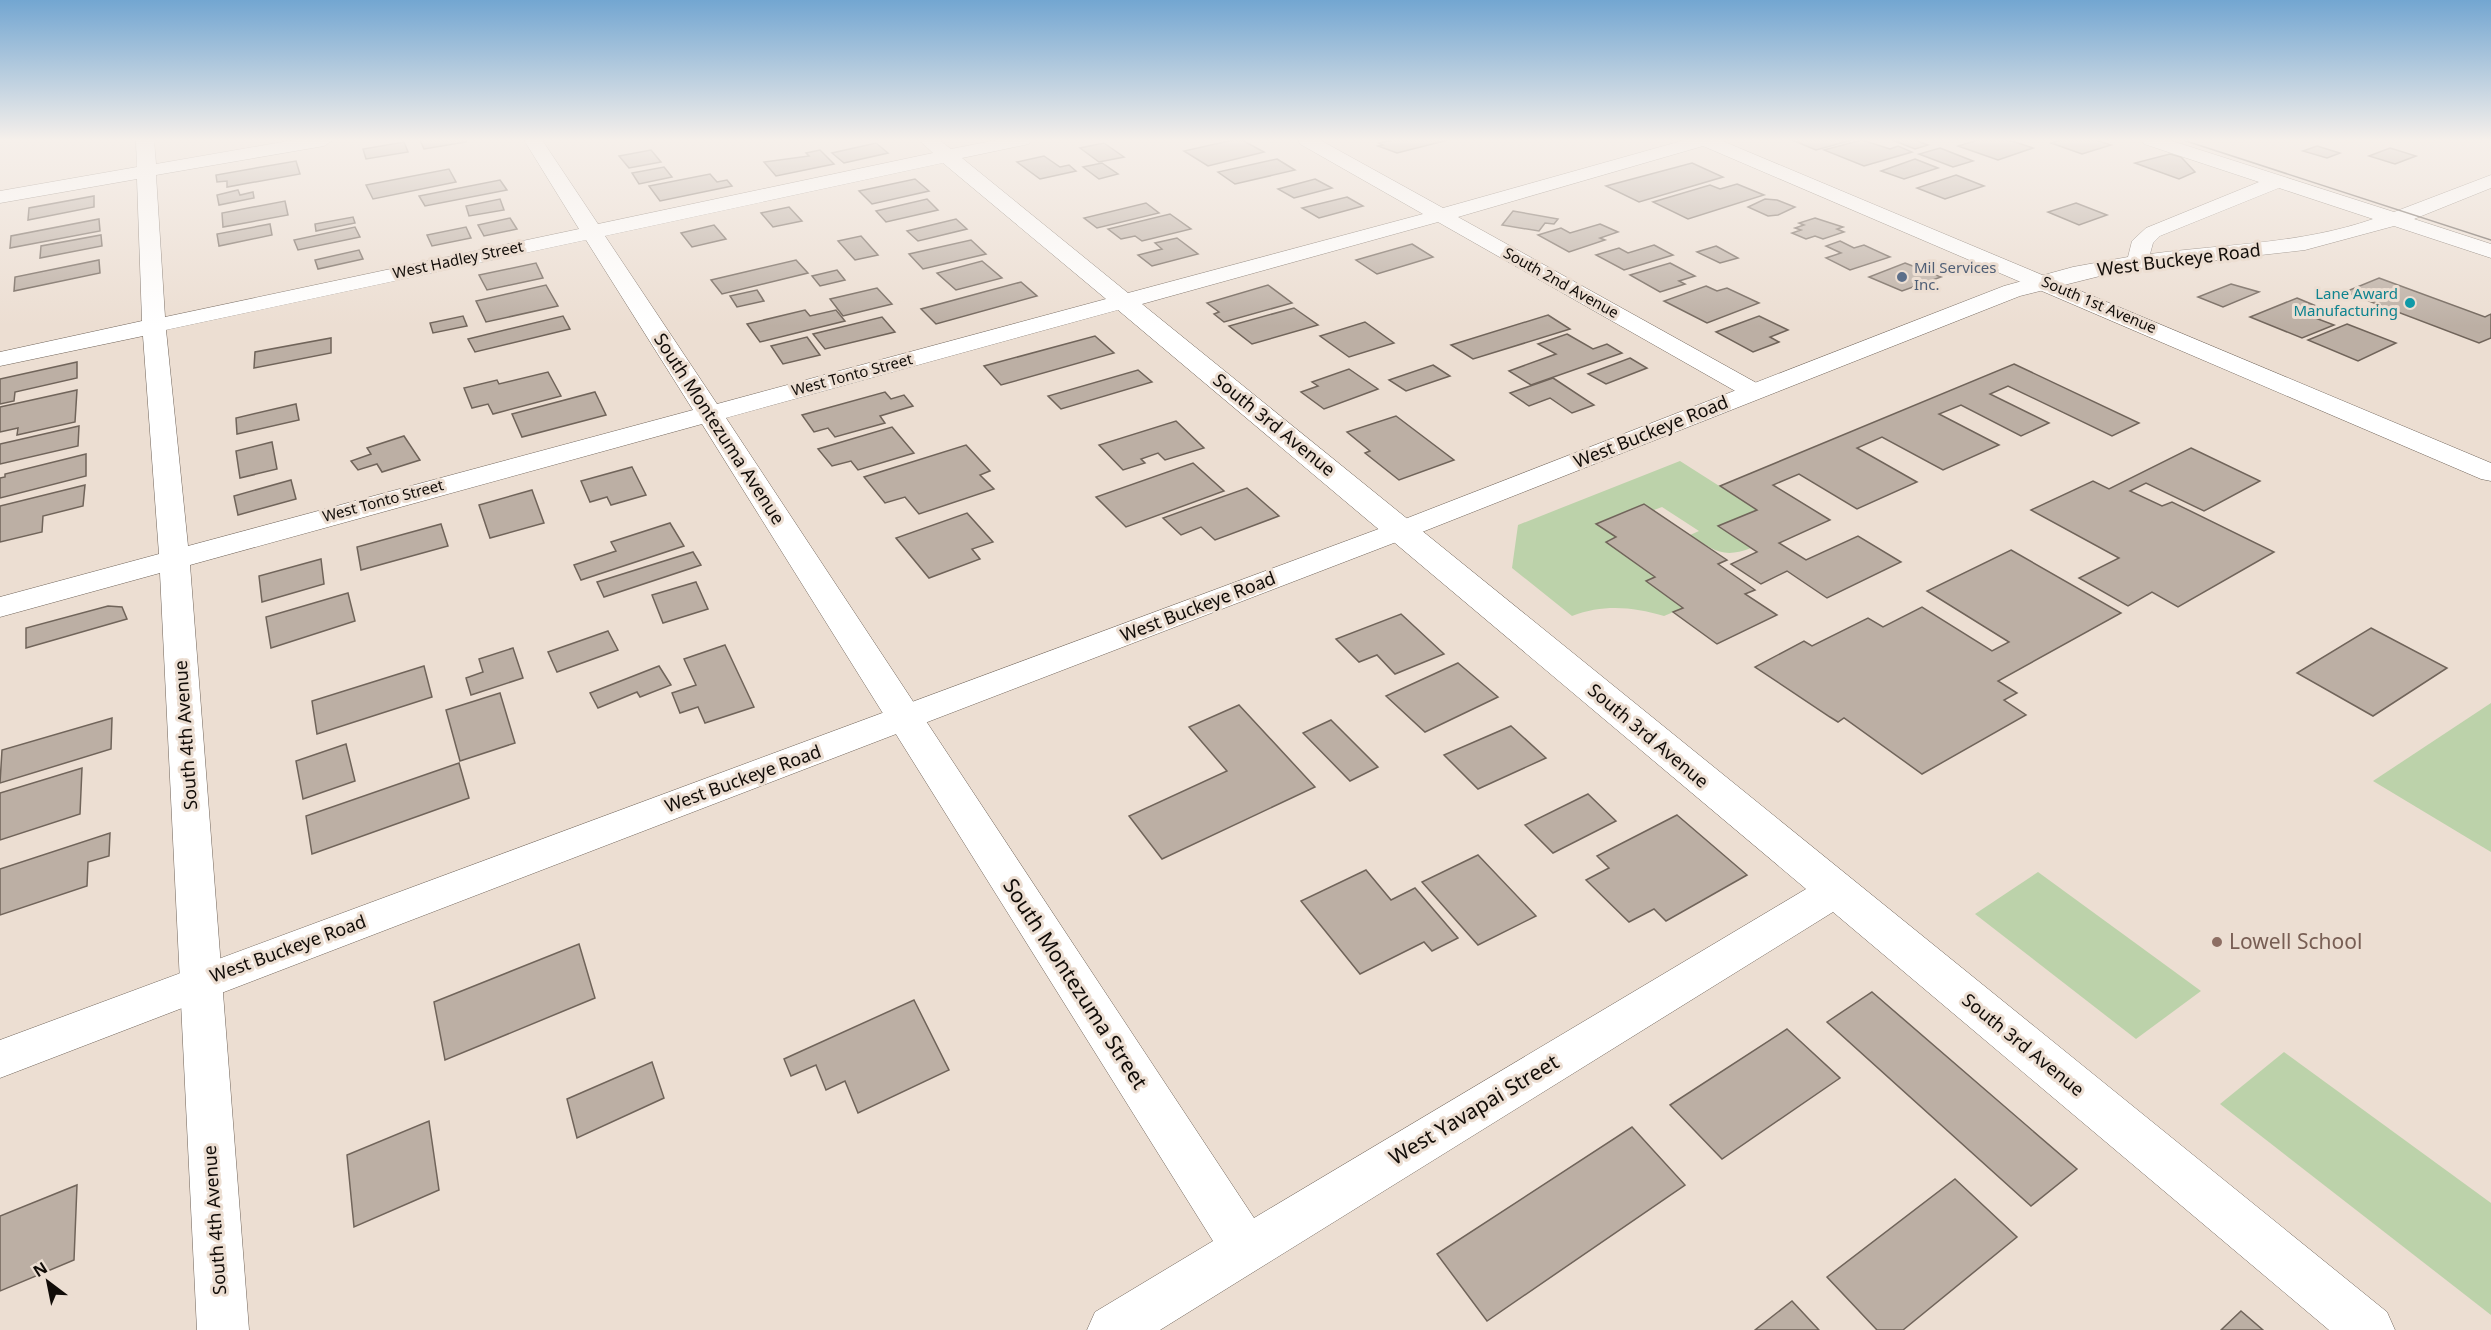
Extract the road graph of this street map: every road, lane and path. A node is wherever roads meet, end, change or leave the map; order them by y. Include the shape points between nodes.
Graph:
1 (148, 202) edge
2 (573, 202) edge
3 (713, 202) edge
4 (1004, 202) edge
5 (1418, 202) edge
6 (1486, 202) edge
7 (1853, 202) edge
8 (2226, 202) edge
9 (2362, 202) edge
10 (2377, 202) edge
11 (2439, 202) edge
12 (2410, 214) junction
13 (1441, 215) junction
14 (2454, 218) dead end
15 (592, 232) junction
16 (2491, 251) edge
17 (2137, 262) junction
18 (2043, 281) junction
19 (1123, 301) junction
20 (154, 326) junction
21 (0, 359) edge
22 (1753, 391) junction
23 (709, 413) junction
24 (2491, 473) edge
25 (1402, 530) junction
26 (174, 558) junction
27 (0, 607) edge
28 (904, 719) junction
29 (1835, 891) junction
30 (200, 982) junction
31 (0, 1059) edge
32 (1246, 1249) junction
33 (223, 1330) edge
34 (1113, 1330) edge
35 (2369, 1330) edge

1 - 20 street, South 4th Avenue
2 - 15 street, South Montezuma Avenue
3 - 15 street, West Hadley Street
4 - 19 street, South 3rd Avenue
5 - 13 street, South 2nd Avenue
6 - 13 street, West Tonto Street
7 - 18 street, South 1st Avenue
8 - 17 street via 2153,232 2143,240
9 - 12 street
10 - 12 street
11 - 12 street, West Buckeye Road
12 - 14 street
12 - 16 street
12 - 17 street, West Buckeye Road via 2302,245
13 - 19 street, West Tonto Street
13 - 22 street, South 2nd Avenue
15 - 20 street, West Hadley Street
15 - 23 street, South Montezuma Avenue
17 - 18 street, West Buckeye Road
18 - 22 street, West Buckeye Road
18 - 24 street, South 1st Avenue
19 - 23 street, West Tonto Street
19 - 25 street, South 3rd Avenue
20 - 21 street, West Hadley Street
20 - 26 street, South 4th Avenue
22 - 25 street, West Buckeye Road
23 - 26 street, West Tonto Street
23 - 28 street, South Montezuma Avenue
25 - 28 street, West Buckeye Road
25 - 29 street, South 3rd Avenue
26 - 27 street, West Tonto Street
26 - 30 street, South 4th Avenue
28 - 30 street, West Buckeye Road
28 - 32 street, South Montezuma Street
29 - 32 street, West Yavapai Street
29 - 35 street, South 3rd Avenue
30 - 31 street, West Buckeye Road
30 - 33 street, South 4th Avenue
32 - 34 street, West Yavapai Street

